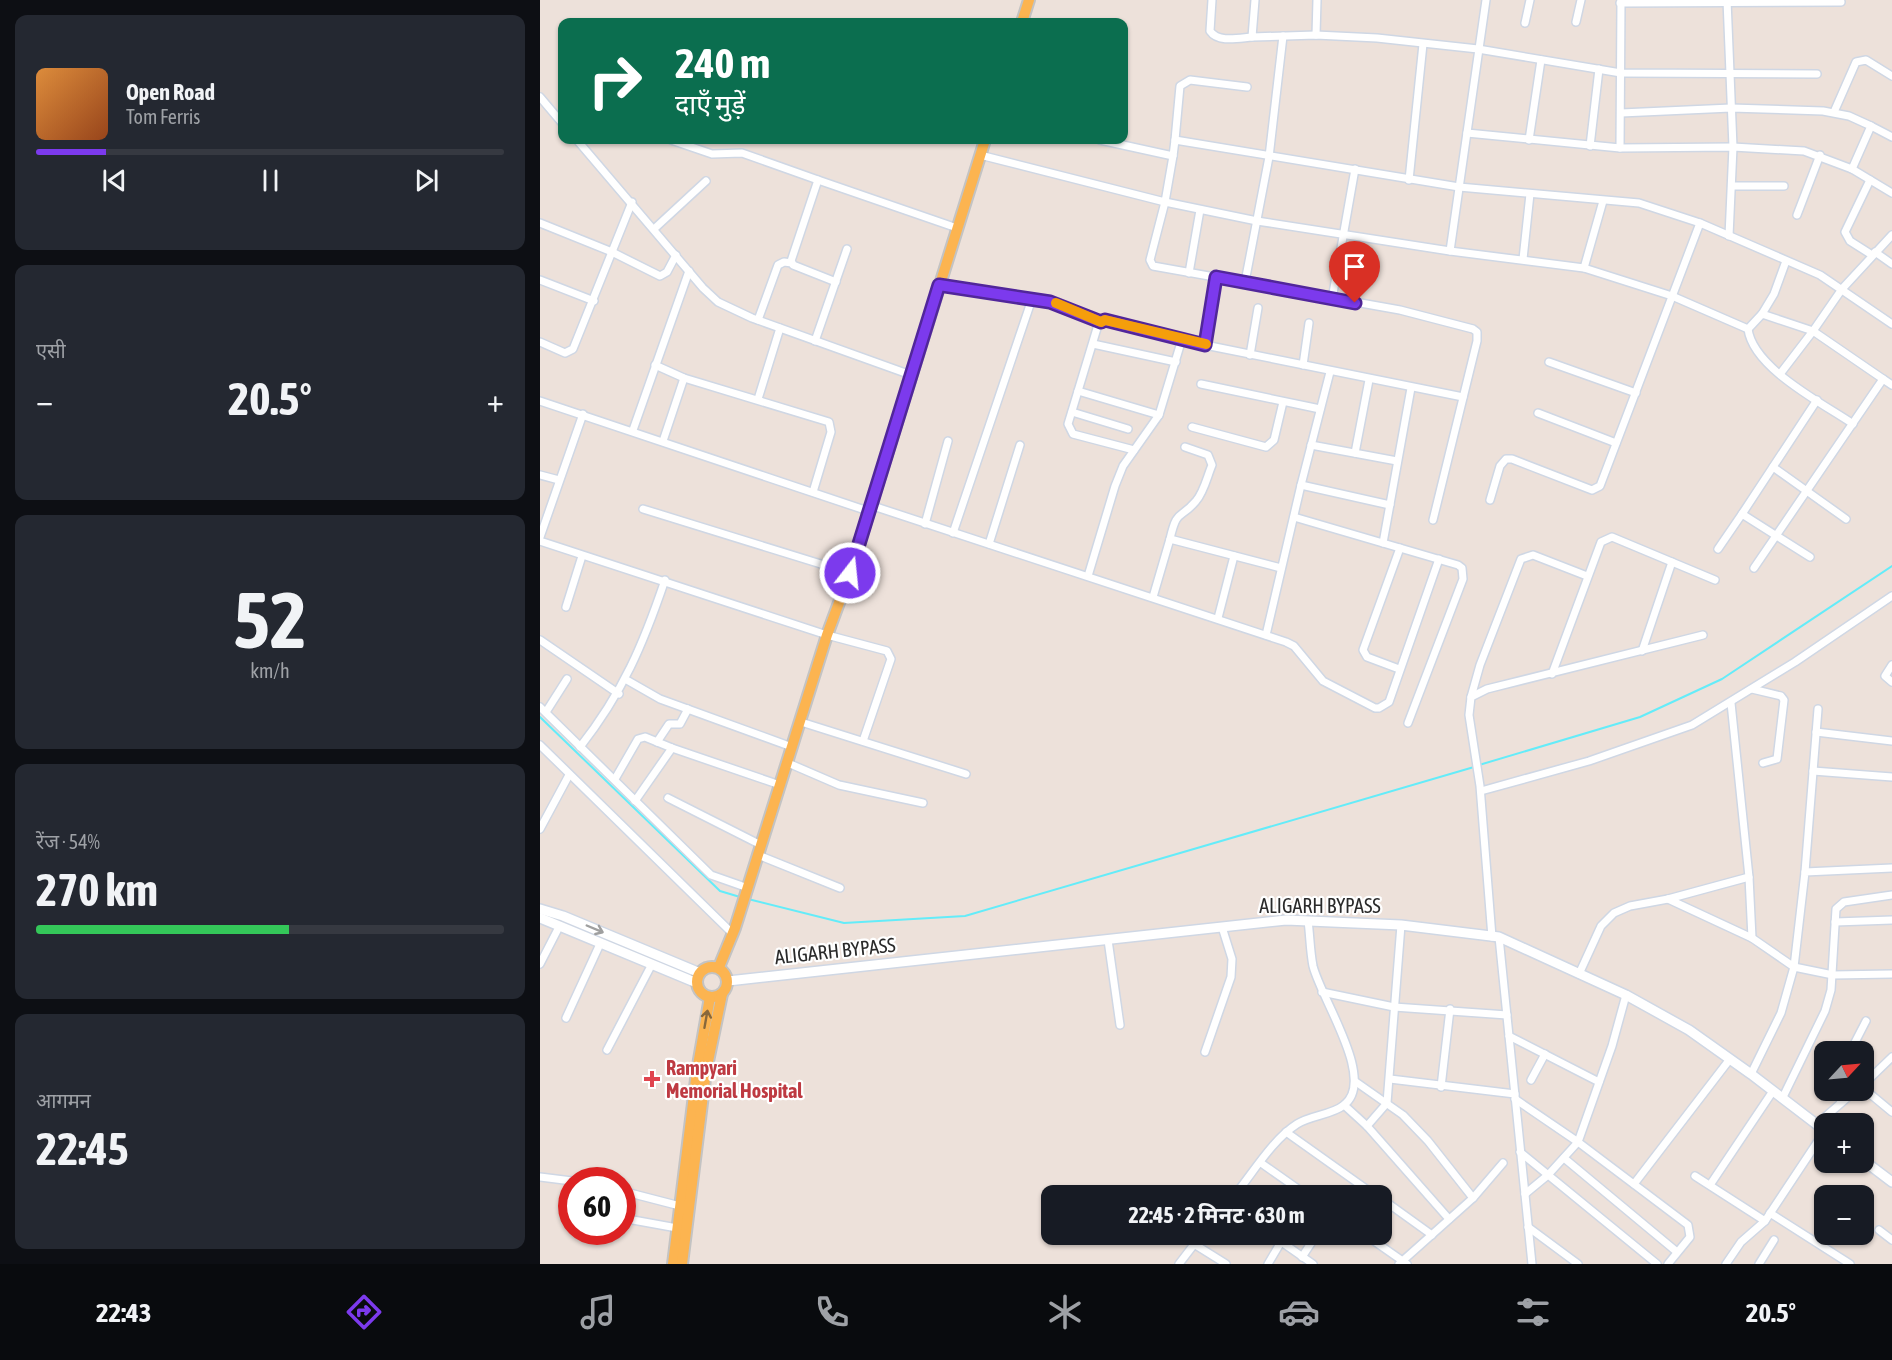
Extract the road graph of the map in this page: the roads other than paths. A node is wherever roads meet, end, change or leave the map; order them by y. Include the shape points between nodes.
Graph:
1 (1029, 0) edge
2 (1212, 0) edge
3 (1255, 0) edge
4 (1317, 0) edge
5 (1486, 0) edge
6 (1530, 0) edge
7 (1581, 0) edge
8 (1621, 1) edge
9 (1726, 1) edge
10 (1841, 2) dead end
11 (1023, 18) edge
12 (1576, 22) dead end
13 (1525, 23) dead end
14 (1316, 34) junction
15 (1283, 36) junction
16 (1252, 37) junction
17 (1423, 44) junction
18 (1478, 49) junction
19 (1541, 60) junction
20 (1599, 69) junction
21 (1729, 72) junction
22 (1621, 73) junction
23 (1817, 74) dead end
24 (1892, 76) edge
25 (1247, 87) dead end
26 (540, 97) edge
27 (1731, 108) junction
28 (1834, 112) junction
29 (1621, 113) junction
30 (558, 118) edge
31 (1871, 126) junction
32 (1467, 133) junction
33 (1892, 137) edge
34 (1175, 140) junction
35 (1529, 140) junction
36 (581, 144) edge
37 (683, 144) edge
38 (984, 144) edge
39 (1118, 144) edge
40 (1590, 146) junction
41 (1733, 147) junction
42 (1620, 148) junction
43 (980, 155) junction
44 (1820, 155) junction
45 (1173, 156) junction
46 (1269, 157) junction
47 (1355, 169) junction
48 (1852, 169) junction
49 (818, 180) junction
50 (1409, 180) junction
51 (1870, 180) junction
52 (706, 181) dead end
53 (1733, 186) junction
54 (1784, 186) dead end
55 (1459, 187) junction
56 (1892, 193) edge
57 (1530, 194) junction
58 (1603, 201) junction
59 (632, 202) junction
60 (1165, 202) junction
61 (1200, 210) junction
62 (1797, 215) dead end
63 (1257, 221) junction
64 (540, 223) edge
65 (1700, 223) junction
66 (957, 228) junction
67 (654, 229) junction
68 (1892, 235) edge
69 (1344, 236) junction
70 (1729, 236) junction
71 (847, 249) dead end
72 (1450, 251) junction
73 (612, 252) junction
74 (1874, 253) junction
75 (676, 255) junction
76 (1523, 259) junction
77 (1786, 261) junction
78 (792, 263) junction
79 (1892, 264) edge
80 (1584, 268) junction
81 (690, 271) junction
82 (1189, 273) junction
83 (1216, 277) junction
84 (540, 280) edge
85 (836, 282) junction
86 (1245, 282) junction
87 (939, 285) junction
88 (1842, 289) junction
89 (1672, 296) junction
90 (1032, 299) junction
91 (1332, 299) junction
92 (594, 301) junction
93 (1258, 308) dead end
94 (1762, 314) junction
95 (758, 320) junction
96 (1101, 322) junction
97 (1309, 323) dead end
98 (1892, 324) edge
99 (780, 328) junction
100 (1748, 329) junction
101 (1813, 331) junction
102 (1182, 339) junction
103 (815, 341) junction
104 (540, 342) edge
105 (1093, 344) junction
106 (1205, 345) junction
107 (1250, 355) junction
108 (1176, 362) junction
109 (1549, 362) dead end
110 (655, 365) junction
111 (1303, 365) junction
112 (1330, 372) junction
113 (1780, 374) junction
114 (911, 375) junction
115 (684, 378) junction
116 (1884, 379) junction
117 (1369, 380) junction
118 (1202, 384) dead end
119 (1892, 385) edge
120 (1411, 388) junction
121 (1078, 391) junction
122 (1636, 393) junction
123 (1463, 398) junction
124 (758, 399) junction
125 (1817, 400) junction
126 (540, 401) edge
127 (1283, 402) junction
128 (1320, 410) junction
129 (1072, 412) junction
130 (1538, 413) dead end
131 (583, 414) junction
132 (1159, 415) junction
133 (1853, 424) junction
134 (1192, 427) dead end
135 (1128, 429) dead end
136 (633, 430) junction
137 (663, 441) junction
138 (948, 441) dead end
139 (1616, 443) junction
140 (1020, 445) dead end
141 (1311, 445) junction
142 (1185, 447) dead end
143 (1134, 450) junction
144 (1355, 453) junction
145 (1397, 461) junction
146 (1773, 468) junction
147 (540, 475) edge
148 (559, 480) junction
149 (1301, 485) junction
150 (1805, 490) junction
151 (813, 492) junction
152 (1490, 500) dead end
153 (1390, 505) junction
154 (869, 508) junction
155 (643, 509) dead end
156 (1742, 514) junction
157 (1294, 518) junction
158 (1846, 519) dead end
159 (1433, 520) dead end
160 (925, 524) junction
161 (953, 533) junction
162 (1775, 535) junction
163 (540, 539) edge
164 (1170, 539) junction
165 (1383, 543) junction
166 (988, 544) junction
167 (1400, 548) junction
168 (1718, 549) dead end
169 (582, 556) junction
170 (1234, 556) junction
171 (1810, 558) dead end
172 (1439, 559) junction
173 (1672, 562) junction
174 (1281, 568) junction
175 (1754, 568) dead end
176 (850, 573) junction
177 (1088, 576) junction
178 (1587, 576) junction
179 (665, 580) junction
180 (1715, 580) dead end
181 (1892, 596) edge
182 (1153, 597) junction
183 (566, 606) dead end
184 (1218, 618) junction
185 (827, 635) junction
186 (1266, 635) junction
187 (1703, 635) dead end
188 (540, 640) edge
189 (1642, 651) junction
190 (1892, 665) edge
191 (1399, 669) junction
192 (1552, 674) junction
193 (567, 679) dead end
194 (625, 679) junction
195 (1892, 682) edge
196 (1752, 689) junction
197 (618, 694) junction
198 (1472, 697) junction
199 (1731, 703) junction
200 (543, 709) edge
201 (688, 709) junction
202 (1818, 709) dead end
203 (801, 722) junction
204 (1408, 723) dead end
205 (1816, 732) junction
206 (863, 741) junction
207 (1892, 741) edge
208 (657, 742) junction
209 (540, 745) edge
210 (580, 747) junction
211 (792, 747) junction
212 (672, 748) junction
213 (788, 763) junction
214 (1763, 763) dead end
215 (1813, 771) junction
216 (966, 774) dead end
217 (569, 775) junction
218 (1892, 777) edge
219 (615, 779) junction
220 (780, 785) junction
221 (1481, 788) junction
222 (668, 798) dead end
223 (635, 801) junction
224 (923, 803) dead end
225 (540, 829) edge
226 (760, 850) junction
227 (1892, 868) edge
228 (1805, 872) junction
229 (1749, 876) junction
230 (840, 888) dead end
231 (747, 892) junction
232 (1892, 895) edge
233 (1668, 899) junction
234 (540, 909) edge
235 (540, 918) edge
236 (1892, 920) edge
237 (1308, 921) junction
238 (1835, 922) junction
239 (1401, 925) junction
240 (559, 927) junction
241 (1222, 927) junction
242 (734, 931) junction
243 (1496, 937) junction
244 (1752, 938) junction
245 (1108, 940) junction
246 (600, 944) junction
247 (540, 964) edge
248 (652, 964) junction
249 (1794, 967) junction
250 (719, 968) junction
251 (1579, 974) junction
252 (1892, 974) edge
253 (1833, 975) junction
254 (698, 978) junction
255 (728, 981) junction
256 (1322, 992) junction
257 (722, 994) junction
258 (1626, 995) junction
259 (710, 997) junction
260 (1394, 1007) junction
261 (1450, 1010) junction
262 (1507, 1015) junction
263 (566, 1018) dead end
264 (1866, 1021) dead end
265 (1120, 1025) dead end
266 (1509, 1036) junction
267 (1856, 1041) edge
268 (607, 1050) dead end
269 (1205, 1052) dead end
270 (1545, 1054) junction
271 (1892, 1056) edge
272 (1730, 1059) junction
273 (1751, 1074) junction
274 (1874, 1075) edge
275 (1390, 1079) junction
276 (1531, 1080) dead end
277 (1356, 1082) junction
278 (1599, 1082) junction
279 (1441, 1087) junction
280 (1773, 1091) junction
281 (1874, 1096) edge
282 (1515, 1097) junction
283 (1782, 1097) junction
284 (1841, 1102) edge
285 (1387, 1103) junction
286 (1344, 1106) junction
287 (1892, 1112) edge
288 (1833, 1113) edge
289 (1814, 1123) edge
290 (1367, 1126) junction
291 (1286, 1132) junction
292 (1578, 1142) junction
293 (1814, 1142) edge
294 (1520, 1152) junction
295 (1564, 1158) junction
296 (1261, 1163) junction
297 (1503, 1163) dead end
298 (1874, 1168) edge
299 (1548, 1175) junction
300 (1695, 1176) dead end
301 (540, 1177) edge
302 (558, 1179) edge
303 (1892, 1182) edge
304 (1634, 1184) junction
305 (1243, 1185) edge
306 (1292, 1185) edge
307 (1361, 1185) edge
308 (1710, 1185) junction
309 (1525, 1194) junction
310 (636, 1195) edge
311 (1473, 1198) junction
312 (680, 1206) junction
313 (1392, 1206) edge
314 (1770, 1213) junction
315 (1449, 1219) junction
316 (636, 1221) edge
317 (1765, 1221) junction
318 (1528, 1227) junction
319 (677, 1228) junction
320 (1879, 1230) dead end
321 (1432, 1235) junction
322 (1774, 1240) dead end
323 (1892, 1240) edge
324 (1193, 1245) edge
325 (1196, 1245) edge
326 (1279, 1245) edge
327 (1285, 1245) edge
328 (1310, 1245) edge
329 (1379, 1245) edge
330 (1677, 1252) junction
331 (1302, 1257) junction
332 (1403, 1263) edge
333 (673, 1264) edge
334 (682, 1264) edge
335 (1179, 1264) edge
336 (1226, 1264) edge
337 (1268, 1264) edge
338 (1312, 1264) edge
339 (1532, 1264) edge
340 (1578, 1264) edge
341 (1657, 1264) edge
342 (1668, 1264) edge
343 (1726, 1264) edge
344 (1759, 1264) edge
345 (1850, 1264) edge

1 - 11 main road
2 - 16 street via 1213,36
3 - 16 street
4 - 14 street
5 - 18 street
6 - 13 street
7 - 12 street
8 - 9 street
8 - 22 street
9 - 10 street
9 - 21 street
14 - 15 street
14 - 17 street
15 - 16 street
15 - 46 street
17 - 18 street
17 - 50 street
18 - 19 street
18 - 32 street
19 - 20 street
19 - 35 street
20 - 22 street
20 - 40 street
21 - 22 street
21 - 23 street
21 - 27 street
22 - 29 street
24 - 28 street via 1866,60 1856,62
25 - 34 street via 1184,82 1180,86
26 - 30 street
27 - 28 street
27 - 29 street
27 - 41 street
28 - 31 street
29 - 42 street
31 - 33 street
31 - 48 street
32 - 35 street
32 - 55 street
34 - 45 street
34 - 46 street
35 - 40 street
36 - 59 street
37 - 49 street via 712,154 742,153
38 - 43 main road
39 - 45 street
40 - 42 street
41 - 42 street
41 - 44 street via 1788,149
41 - 53 street
43 - 60 street
43 - 66 main road
44 - 48 street
44 - 62 street
45 - 60 street
46 - 47 street
46 - 63 street
47 - 50 street
47 - 69 street
48 - 51 street
49 - 66 street
49 - 78 street
50 - 55 street
51 - 56 street
51 - 74 street via 1845,232 1850,240
52 - 67 street
53 - 54 street
53 - 70 street
55 - 57 street
55 - 72 street
57 - 58 street
57 - 76 street
58 - 65 street via 1639,203
58 - 80 street
59 - 67 street
59 - 73 street
60 - 61 street
60 - 82 street via 1151,263
61 - 63 street
61 - 82 street
63 - 69 street
63 - 86 street
64 - 73 street
65 - 70 street
65 - 89 street
66 - 87 main road
67 - 75 street
68 - 74 street
69 - 72 street
69 - 91 street
70 - 77 street
71 - 85 street
72 - 76 street
73 - 75 street via 660,276 667,272
73 - 92 street
74 - 79 street
74 - 88 street
75 - 81 street
76 - 80 street
77 - 88 street
77 - 94 street
78 - 85 street
78 - 95 street via 778,265
80 - 89 street
81 - 95 street via 718,302
81 - 110 street
82 - 83 street
83 - 86 street
83 - 106 street
84 - 92 street
85 - 103 street
86 - 91 street
87 - 90 street
87 - 114 main road
88 - 98 street
88 - 101 street
89 - 100 street
89 - 122 street
90 - 96 street via 1065,306
90 - 161 street
91 - 123 street via 1438,318 1477,332
92 - 104 street via 570,353
93 - 107 street
94 - 100 street
94 - 101 street
95 - 99 street
96 - 102 street
96 - 105 street
97 - 111 street
99 - 103 street
99 - 124 street
100 - 113 street via 1755,351
101 - 113 street
101 - 116 street
102 - 106 street
102 - 108 street
103 - 114 street
105 - 108 street
105 - 121 street
106 - 107 street
107 - 111 street
108 - 132 street
109 - 122 street
110 - 115 street
110 - 136 street
111 - 112 street
112 - 117 street
112 - 128 street
113 - 125 street
114 - 154 main road
115 - 124 street
115 - 137 street
116 - 119 street
116 - 133 street
117 - 120 street
117 - 144 street
118 - 127 street
120 - 123 street
120 - 145 street
121 - 129 street
121 - 132 street
122 - 139 street
123 - 159 street
124 - 151 street via 832,425
125 - 133 street
125 - 146 street
126 - 131 street
127 - 128 street
127 - 134 street via 1274,440 1266,447
128 - 141 street
129 - 135 street
129 - 143 street via 1068,424 1072,434
130 - 139 street
131 - 136 street
131 - 148 street
132 - 143 street
133 - 150 street
136 - 137 street
137 - 151 street
138 - 160 street
139 - 152 street via 1597,489 1506,459 1500,466
140 - 166 street
141 - 144 street
141 - 149 street
142 - 164 street via 1208,455 1212,465 1196,501 1174,521
143 - 177 street via 1115,486
144 - 145 street
145 - 153 street
146 - 150 street
146 - 156 street
147 - 148 street
148 - 163 street
149 - 153 street
149 - 157 street
150 - 158 street
150 - 162 street
151 - 154 street
153 - 165 street
154 - 160 street
154 - 176 main road
155 - 176 street
156 - 162 street
156 - 168 street
157 - 165 street
157 - 174 street
160 - 161 street
161 - 166 street
162 - 171 street
162 - 175 street
163 - 169 street
164 - 170 street
164 - 182 street
165 - 167 street
166 - 177 street
167 - 172 street
167 - 191 street via 1363,650 1367,657
169 - 179 street
169 - 183 street
170 - 174 street
170 - 184 street
172 - 191 street
172 - 204 street via 1462,568 1463,579
173 - 178 street via 1612,537 1601,542
173 - 180 street
173 - 189 street
174 - 186 street
176 - 185 main road
177 - 182 street
178 - 192 street
178 - 198 street via 1533,555 1521,559 1480,664
179 - 185 street
179 - 194 street
181 - 196 street
182 - 184 street
184 - 186 street
185 - 203 main road
185 - 206 street via 890,654
186 - 191 street via 1293,646 1323,681 1374,708 1389,702
187 - 189 street
188 - 197 street
189 - 192 street
190 - 195 street via 1885,676
192 - 198 street via 1486,689
193 - 200 street
194 - 197 street
194 - 201 street via 640,690
196 - 199 street
196 - 214 street via 1784,700 1777,759
197 - 210 street
198 - 221 street via 1469,715
199 - 221 street via 1661,737
199 - 229 street
200 - 210 street
201 - 208 street via 680,724 669,724
201 - 211 street
202 - 205 street
203 - 206 street
203 - 211 main road
205 - 207 street
205 - 215 street
206 - 216 street
208 - 212 street
208 - 219 street via 645,737 638,739
209 - 217 street
210 - 219 street
211 - 213 main road
212 - 220 street
212 - 223 street
213 - 220 main road
213 - 224 street via 839,784
215 - 218 street
215 - 228 street
217 - 225 street
217 - 242 street
219 - 223 street
220 - 226 main road
221 - 243 street
222 - 226 street
223 - 231 street via 711,875
226 - 230 street
226 - 231 main road
227 - 228 street
228 - 249 street
229 - 233 street
229 - 244 street
231 - 242 main road
232 - 238 street via 1839,904
233 - 244 street
233 - 251 street via 1614,913 1601,926
234 -> 254 main road
235 - 240 main road
236 - 238 street
237 - 239 main road, ALIGARH BYPASS
237 - 241 main road, ALIGARH BYPASS
237 - 256 street via 1313,965
238 - 253 street
239 - 243 main road, ALIGARH BYPASS
239 - 260 street
240 - 246 main road
240 - 247 street
241 - 245 main road, ALIGARH BYPASS
241 - 269 street via 1232,960 1231,977
242 - 250 main road
243 - 251 main road, ALIGARH BYPASS
243 - 262 street
244 - 249 street
245 - 255 main road, ALIGARH BYPASS
245 - 265 street
246 - 248 main road
246 - 263 street
248 - 254 main road
248 - 268 street
249 - 253 street
249 - 273 street via 1781,1013
250 - 254 main road via 710,966
250 - 255 main road
251 - 258 main road, ALIGARH BYPASS
252 - 253 street
253 - 283 street via 1825,1011
254 - 259 main road via 701,992
255 - 257 main road
256 - 260 street
256 - 277 street via 1353,1062
257 - 259 main road
257 - 334 main road via 706,1071
258 - 272 main road, ALIGARH BYPASS via 1689,1030
258 - 278 street
312 -> 259 main road
260 - 261 street
260 - 275 street
261 - 262 street
261 - 279 street
262 - 266 street
264 - 267 street
266 - 270 street
266 - 282 street
270 - 276 street
270 - 278 street
271 - 274 street
272 - 273 main road, ALIGARH BYPASS
272 - 304 street
273 - 280 main road, ALIGARH BYPASS
275 - 279 street
275 - 285 street
277 - 285 street
277 - 286 street
278 - 292 street
279 - 282 street
280 - 283 main road, ALIGARH BYPASS
280 - 308 street
281 - 287 street
282 - 292 street
282 - 294 street
283 - 289 main road, ALIGARH BYPASS
284 - 288 street
285 - 290 street
285 - 311 street via 1428,1141
286 - 290 street
286 - 291 street via 1298,1123
290 - 315 street
291 - 296 street
291 - 307 street
292 - 295 street
292 - 304 street
293 - 314 street
294 - 299 street
294 - 309 street
295 - 299 street
295 - 330 street
296 - 305 street
296 - 306 street
297 - 311 street
298 - 303 main road
299 - 309 street
299 - 341 street
300 - 308 street
301 - 302 street
304 - 330 street via 1692,1231
308 - 317 street
309 - 318 street
310 - 312 street
311 - 315 street
312 - 319 main road
313 - 321 street
314 - 317 street
314 - 345 street
315 - 321 street
316 - 319 street
317 - 343 street
318 - 339 street
318 - 340 street
319 - 333 main road
320 - 323 street
321 - 332 street
322 - 344 street
324 - 335 street
325 - 336 street
326 - 337 street
327 - 331 street
328 - 331 street
329 - 332 street
330 - 342 street
331 - 338 street

